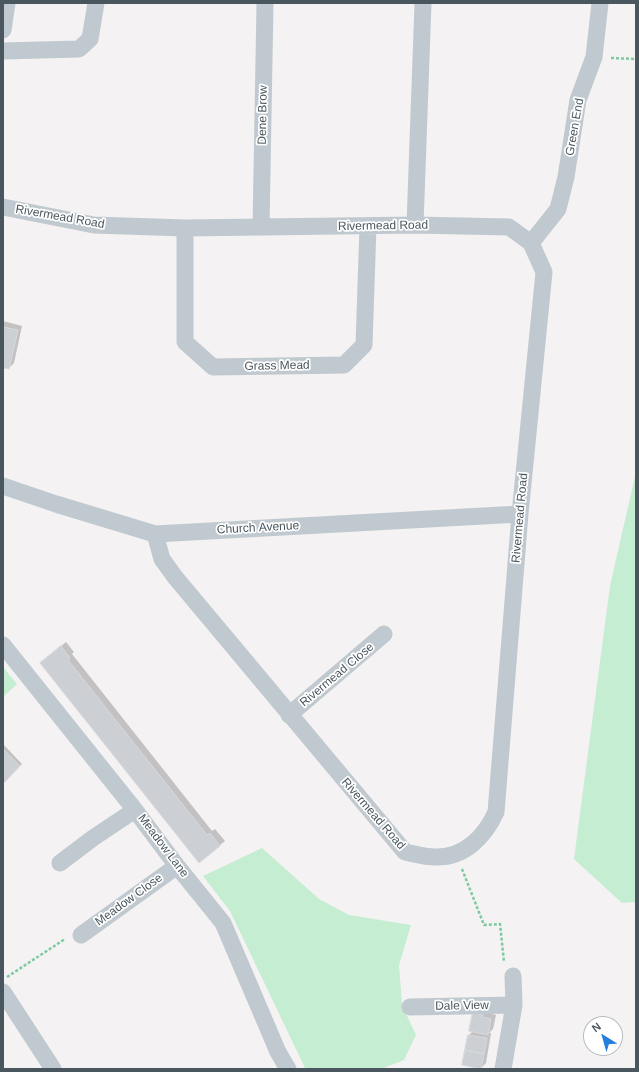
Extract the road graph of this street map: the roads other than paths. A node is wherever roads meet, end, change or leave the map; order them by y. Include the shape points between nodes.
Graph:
1 (7, 3) edge
2 (96, 3) edge
3 (265, 3) edge
4 (423, 3) edge
5 (600, 3) edge
6 (3, 30) edge
7 (3, 51) edge
8 (3, 207) edge
9 (415, 225) junction
10 (368, 226) junction
11 (262, 227) junction
12 (185, 228) junction
13 (531, 243) junction
14 (3, 486) edge
15 (520, 514) junction
16 (155, 534) junction
17 (384, 634) dead end
18 (3, 645) edge
19 (289, 715) junction
20 (135, 810) junction
21 (60, 863) dead end
22 (177, 866) junction
23 (81, 935) road end
24 (513, 976) road end
25 (3, 992) edge
26 (514, 1005) junction
27 (410, 1007) dead end
28 (53, 1069) edge
29 (288, 1069) edge
30 (503, 1069) edge

1 - 6 street
2 - 7 street via 90,39 79,49
3 - 11 street, Dene Brow
4 - 9 street
5 - 13 street, Green End via 594,57 578,100 566,177 558,209
8 - 12 street, Rivermead Road via 94,225
9 - 10 street, Rivermead Road
9 - 13 street, Rivermead Road via 509,227
10 - 11 street, Rivermead Road
10 - 12 street, Grass Mead via 364,345 344,366 213,367 185,342
11 - 12 street, Rivermead Road
13 - 15 street, Rivermead Road via 544,272
14 - 16 street, Church Avenue
15 - 16 street, Church Avenue
15 - 19 street, Rivermead Road via 496,812 483,835 471,846 448,856 435,857 405,852
16 - 19 street, Rivermead Road via 162,559 175,577
17 - 19 street, Rivermead Close
18 - 20 street, Meadow Lane
20 - 21 street
20 - 22 street, Meadow Lane
22 - 23 street, Meadow Close
22 - 29 street, Meadow Lane via 223,923 278,1052
24 - 26 street
25 - 28 street
26 - 27 street, Dale View
26 - 30 street

